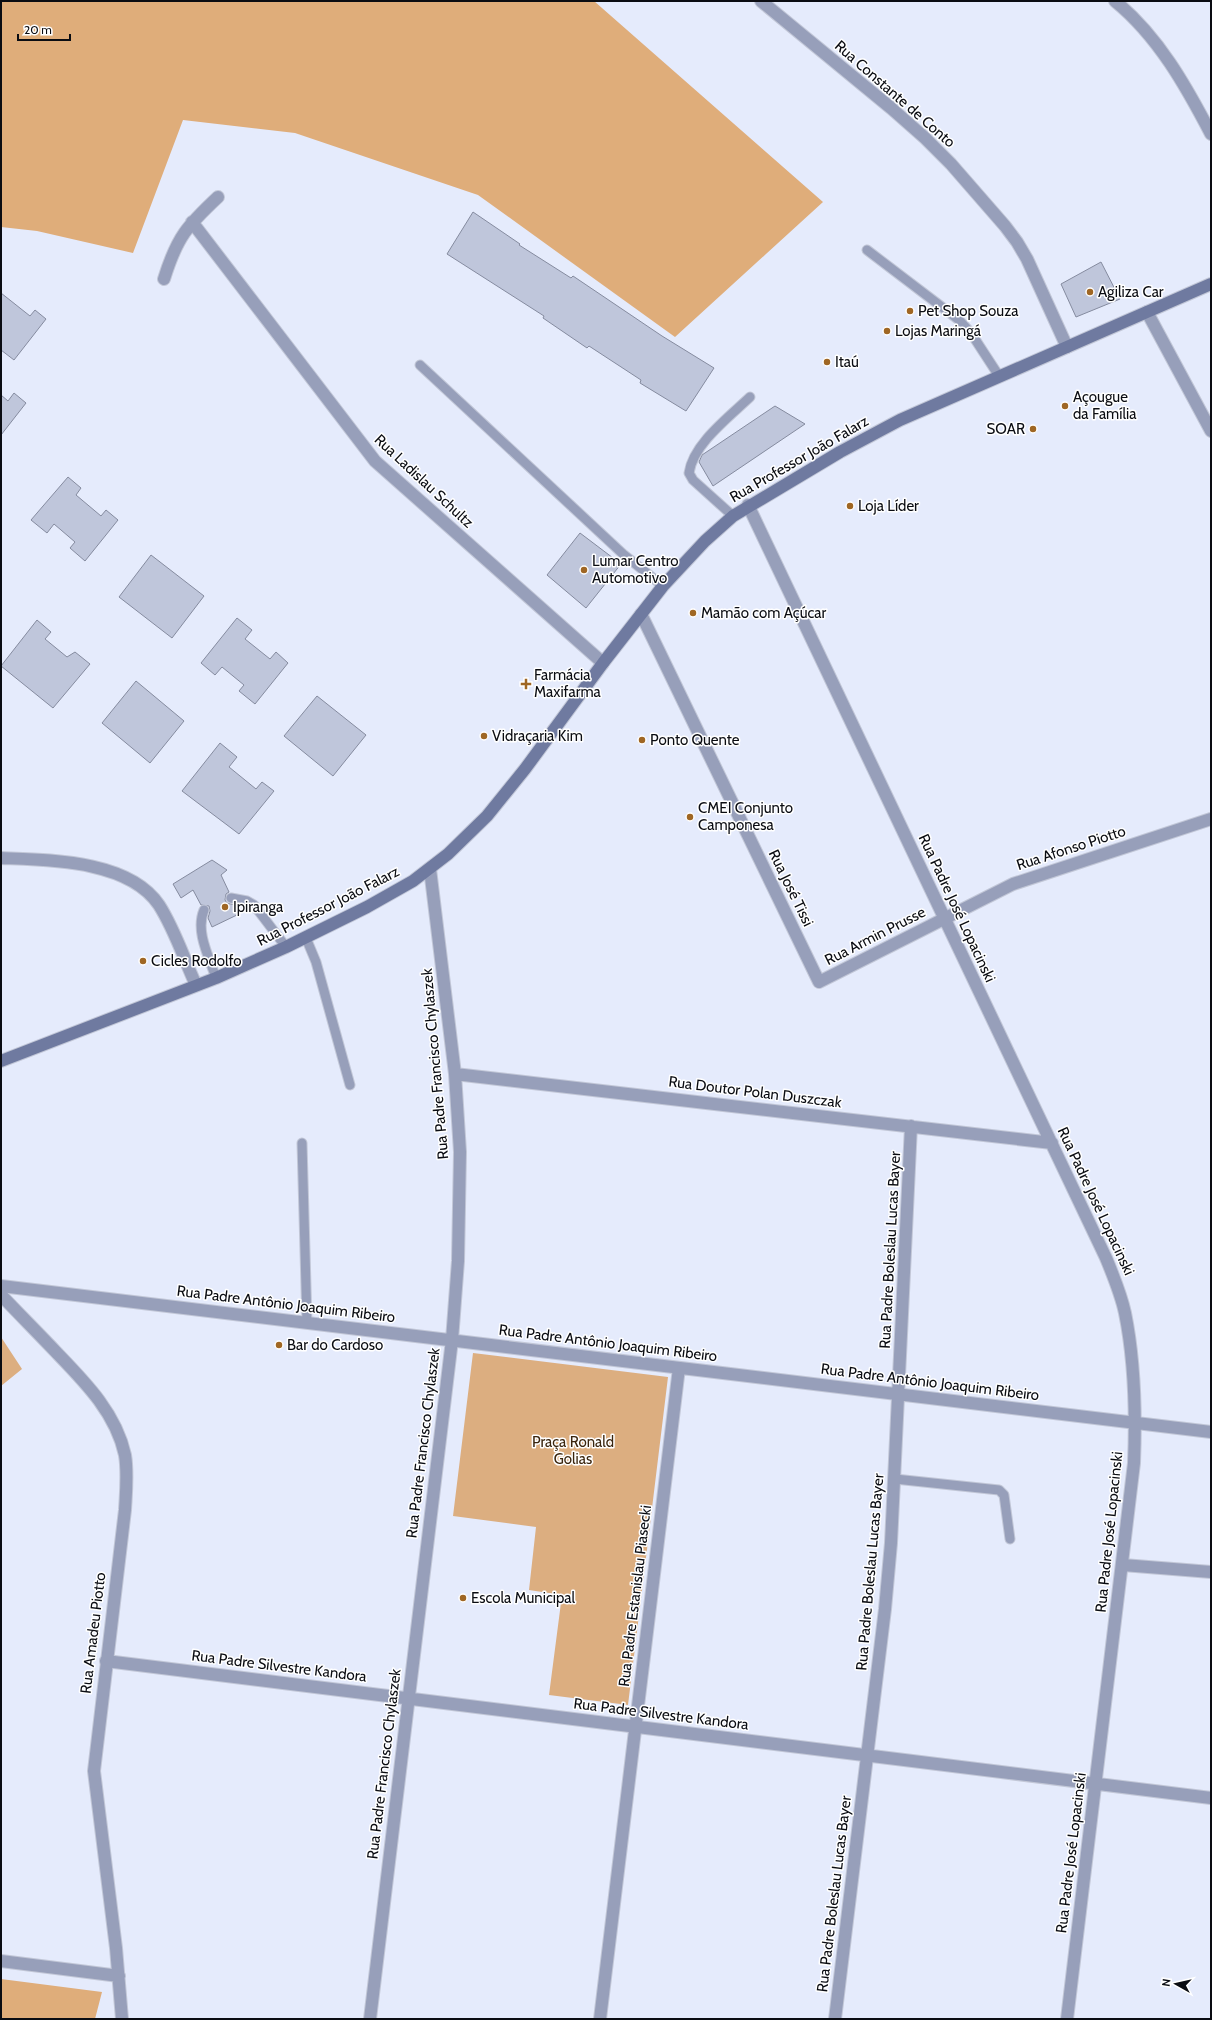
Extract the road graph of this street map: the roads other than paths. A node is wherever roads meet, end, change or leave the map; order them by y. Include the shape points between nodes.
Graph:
1 (761, 1) edge
2 (1116, 1) edge
3 (1211, 134) edge
4 (218, 197) dead end
5 (192, 222) junction
6 (867, 250) dead end
7 (164, 279) dead end
8 (1211, 284) edge
9 (1147, 312) junction
10 (1067, 347) junction
11 (420, 366) dead end
12 (998, 376) junction
13 (750, 397) dead end
14 (1211, 431) edge
15 (748, 505) junction
16 (733, 516) junction
17 (663, 586) junction
18 (641, 614) junction
19 (603, 663) junction
20 (1211, 819) edge
21 (1, 858) edge
22 (430, 869) junction
23 (231, 898) dead end
24 (204, 910) dead end
25 (945, 919) junction
26 (306, 938) junction
27 (286, 947) junction
28 (216, 978) junction
29 (819, 982) joint
30 (196, 985) junction
31 (1, 1061) edge
32 (455, 1074) junction
33 (350, 1086) dead end
34 (911, 1126) junction
35 (302, 1143) dead end
36 (1052, 1143) junction
37 (1, 1286) edge
38 (1, 1295) edge
39 (307, 1323) junction
40 (452, 1340) junction
41 (679, 1368) junction
42 (899, 1394) junction
43 (1136, 1423) junction
44 (1211, 1432) edge
45 (895, 1479) junction
46 (1010, 1539) dead end
47 (1123, 1565) junction
48 (1211, 1572) edge
49 (106, 1661) junction
50 (408, 1698) junction
51 (635, 1727) junction
52 (867, 1756) junction
53 (1096, 1784) junction
54 (1211, 1798) edge
55 (1, 1961) edge
56 (119, 1976) junction
57 (122, 2019) edge
58 (370, 2019) edge
59 (600, 2019) edge
60 (835, 2019) edge
61 (1067, 2019) edge

1 - 10 street, Rua Constante de Conto via 925,138 965,181 1017,242
2 - 3 street via 1150,37 1174,69
4 - 5 street
5 - 7 street via 176,245
5 - 19 street, Rua Ladislau Schultz via 375,461
6 - 12 lane via 959,320 972,333
8 - 9 main road, Rua Professor João Falarz
9 - 10 main road, Rua Professor João Falarz
9 - 14 street
10 - 12 main road, Rua Professor João Falarz
11 - 17 lane via 623,554
12 - 15 main road, Rua Professor João Falarz via 869,436
13 - 16 lane via 709,437 690,463 689,473 694,480
15 - 16 main road, Rua Professor João Falarz
15 - 25 street, Rua Padre José Lopacinski
16 - 17 main road, Rua Professor João Falarz via 704,541
17 - 18 main road, Rua Professor João Falarz
18 - 19 main road, Rua Professor João Falarz
18 - 29 street, Rua José Tissi
19 - 22 main road, Rua Professor João Falarz via 487,816
20 - 25 street, Rua Afonso Piotto via 1031,878 1002,889
21 - 30 street via 44,859 86,866 119,874 141,886 158,904
22 - 26 main road, Rua Professor João Falarz via 393,893
22 - 32 street, Rua Padre Francisco Chylaszek
23 - 27 lane via 254,905
24 - 28 lane via 201,931
25 - 29 street, Rua Armin Prusse
25 - 36 street, Rua Padre José Lopacinski
26 - 27 main road, Rua Professor João Falarz
26 - 33 lane via 316,962
27 - 28 main road, Rua Professor João Falarz
28 - 30 main road, Rua Professor João Falarz
30 - 31 main road, Rua Professor João Falarz
32 - 34 street, Rua Doutor Polan Duszczak
32 - 40 street, Rua Padre Francisco Chylaszek via 460,1195
34 - 36 street, Rua Doutor Polan Duszczak
34 - 42 street, Rua Padre Boleslau Lucas Bayer
35 - 39 lane
36 - 43 street, Rua Padre José Lopacinski via 1117,1285 1125,1312
37 - 39 street, Rua Padre Antônio Joaquim Ribeiro
38 - 49 street, Rua Amadeu Piotto via 92,1390 118,1432 125,1456 125,1510
39 - 40 street, Rua Padre Antônio Joaquim Ribeiro
40 - 41 street, Rua Padre Antônio Joaquim Ribeiro
40 - 50 street, Rua Padre Francisco Chylaszek
41 - 42 street, Rua Padre Antônio Joaquim Ribeiro
41 - 51 street, Rua Padre Estanislau Piasecki
42 - 43 street, Rua Padre Antônio Joaquim Ribeiro
42 - 45 street, Rua Padre Boleslau Lucas Bayer
43 - 44 street, Rua Padre Antônio Joaquim Ribeiro
43 - 47 street, Rua Padre José Lopacinski
45 - 46 lane via 999,1490 1004,1495
45 - 52 street, Rua Padre Boleslau Lucas Bayer via 885,1609
47 - 48 street
47 - 53 street, Rua Padre José Lopacinski
49 - 50 street, Rua Padre Silvestre Kandora
49 - 56 street, Rua Amadeu Piotto via 94,1771
50 - 51 street, Rua Padre Silvestre Kandora
50 - 58 street, Rua Padre Francisco Chylaszek
51 - 52 street, Rua Padre Silvestre Kandora
51 - 59 street, Rua Padre Estanislau Piasecki
52 - 53 street, Rua Padre Silvestre Kandora
52 - 60 street, Rua Padre Boleslau Lucas Bayer
53 - 54 street, Rua Padre Silvestre Kandora
53 - 61 street, Rua Padre José Lopacinski
55 - 56 street
56 - 57 street, Rua Amadeu Piotto

